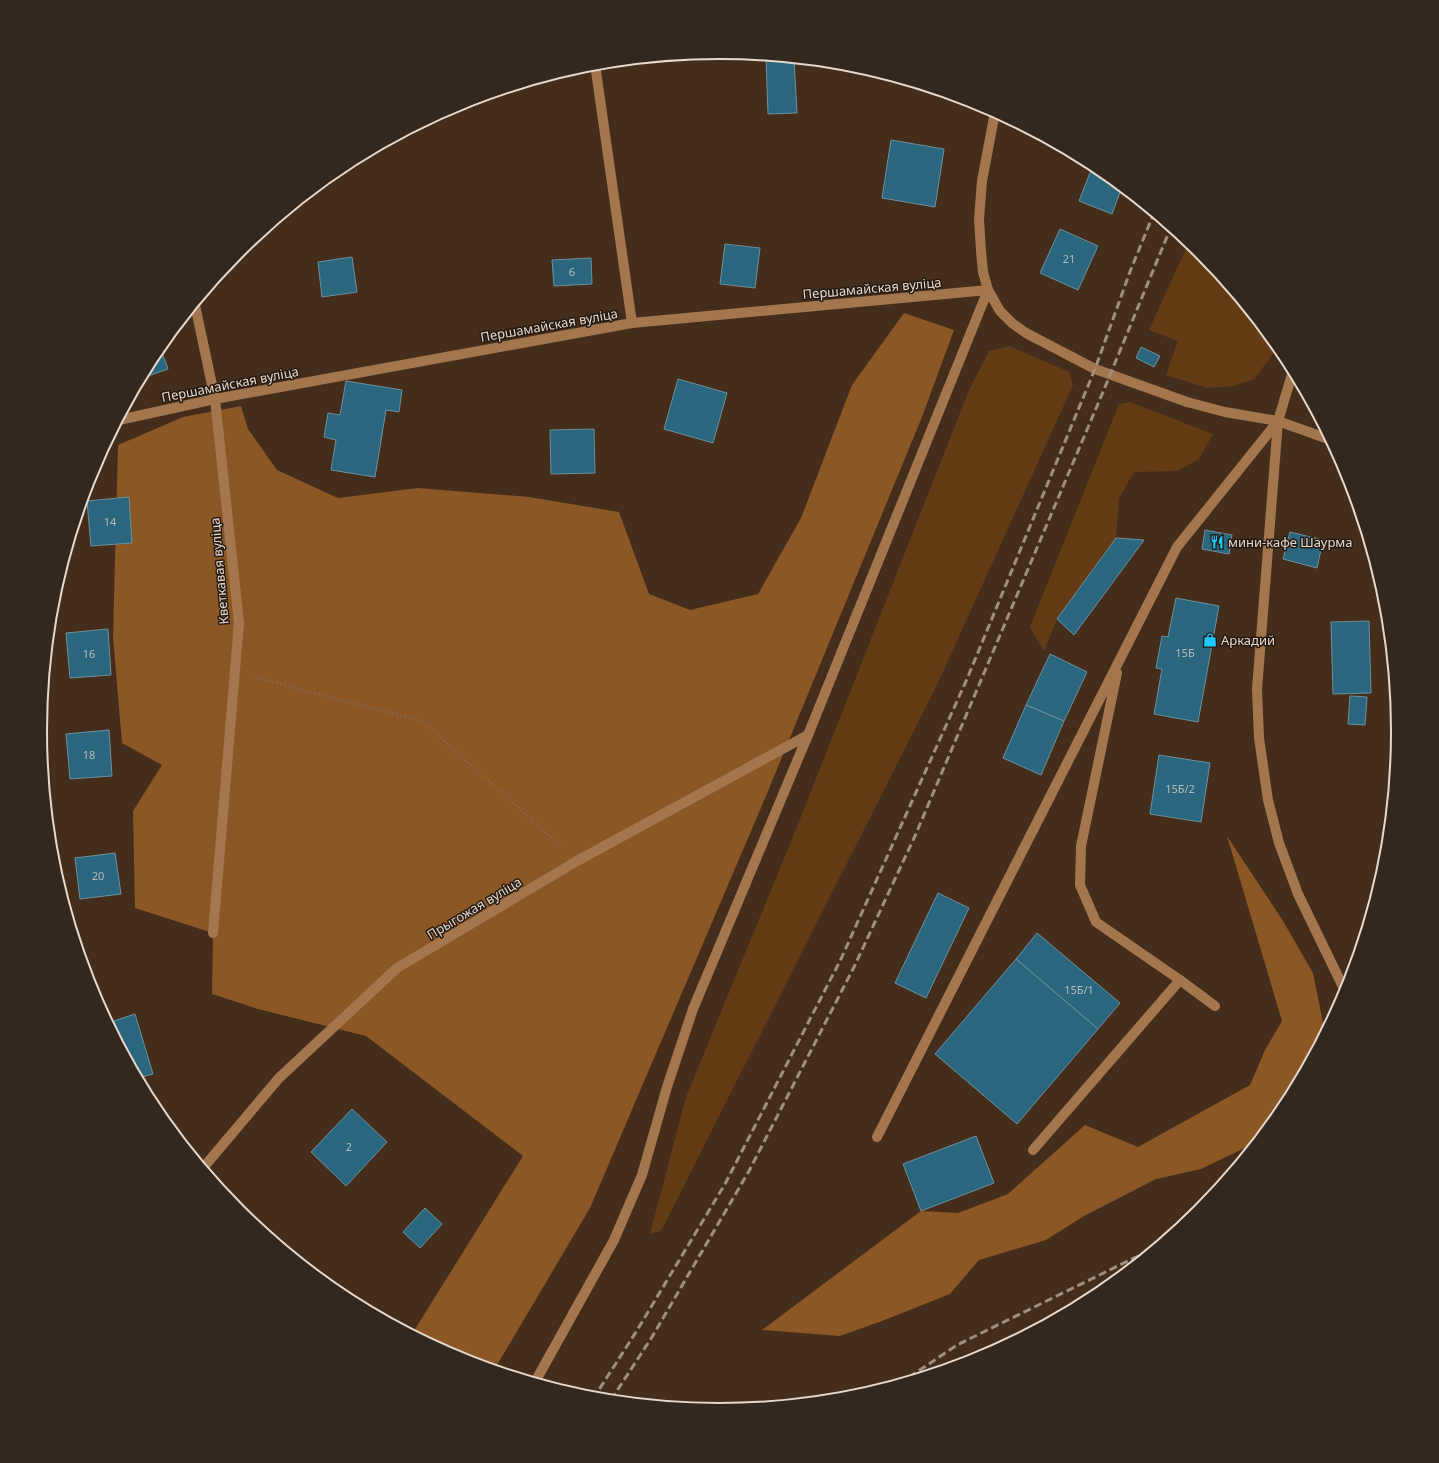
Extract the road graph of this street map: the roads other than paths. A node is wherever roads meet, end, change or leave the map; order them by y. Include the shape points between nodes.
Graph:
1 (596, 71) edge
2 (993, 117) edge
3 (988, 290) junction
4 (196, 310) edge
5 (632, 323) junction
6 (1291, 377) edge
7 (215, 399) junction
8 (124, 419) edge
9 (1278, 421) junction
10 (1325, 438) edge
11 (1120, 660) junction
12 (808, 735) junction
13 (213, 933) dead end
14 (1180, 980) junction
15 (1342, 985) edge
16 (1215, 1006) dead end
17 (878, 1137) dead end
18 (1033, 1150) dead end
19 (206, 1165) edge
20 (537, 1379) edge

1 - 5 street
2 - 3 street via 982,181 979,219 981,251
3 - 5 street, Першамайская вуліца
3 - 9 street via 1000,311 1021,330 1095,369 1187,402 1225,412
3 - 12 street
4 - 7 street, Кветкавая вуліца
5 - 7 street, Першамайская вуліца
6 - 9 street
7 - 8 street, Першамайская вуліца
7 - 13 street, Кветкавая вуліца via 239,623
9 - 10 street
9 - 11 street via 1177,547
9 - 15 street via 1257,689 1259,738 1268,800 1279,843 1298,894
11 - 14 street via 1081,846 1080,885 1096,922
11 - 17 street
12 - 19 street, Прыгожая вуліца via 577,861 397,968 278,1078
12 - 20 street via 693,1009 639,1182 614,1240
14 - 16 street
14 - 18 street

